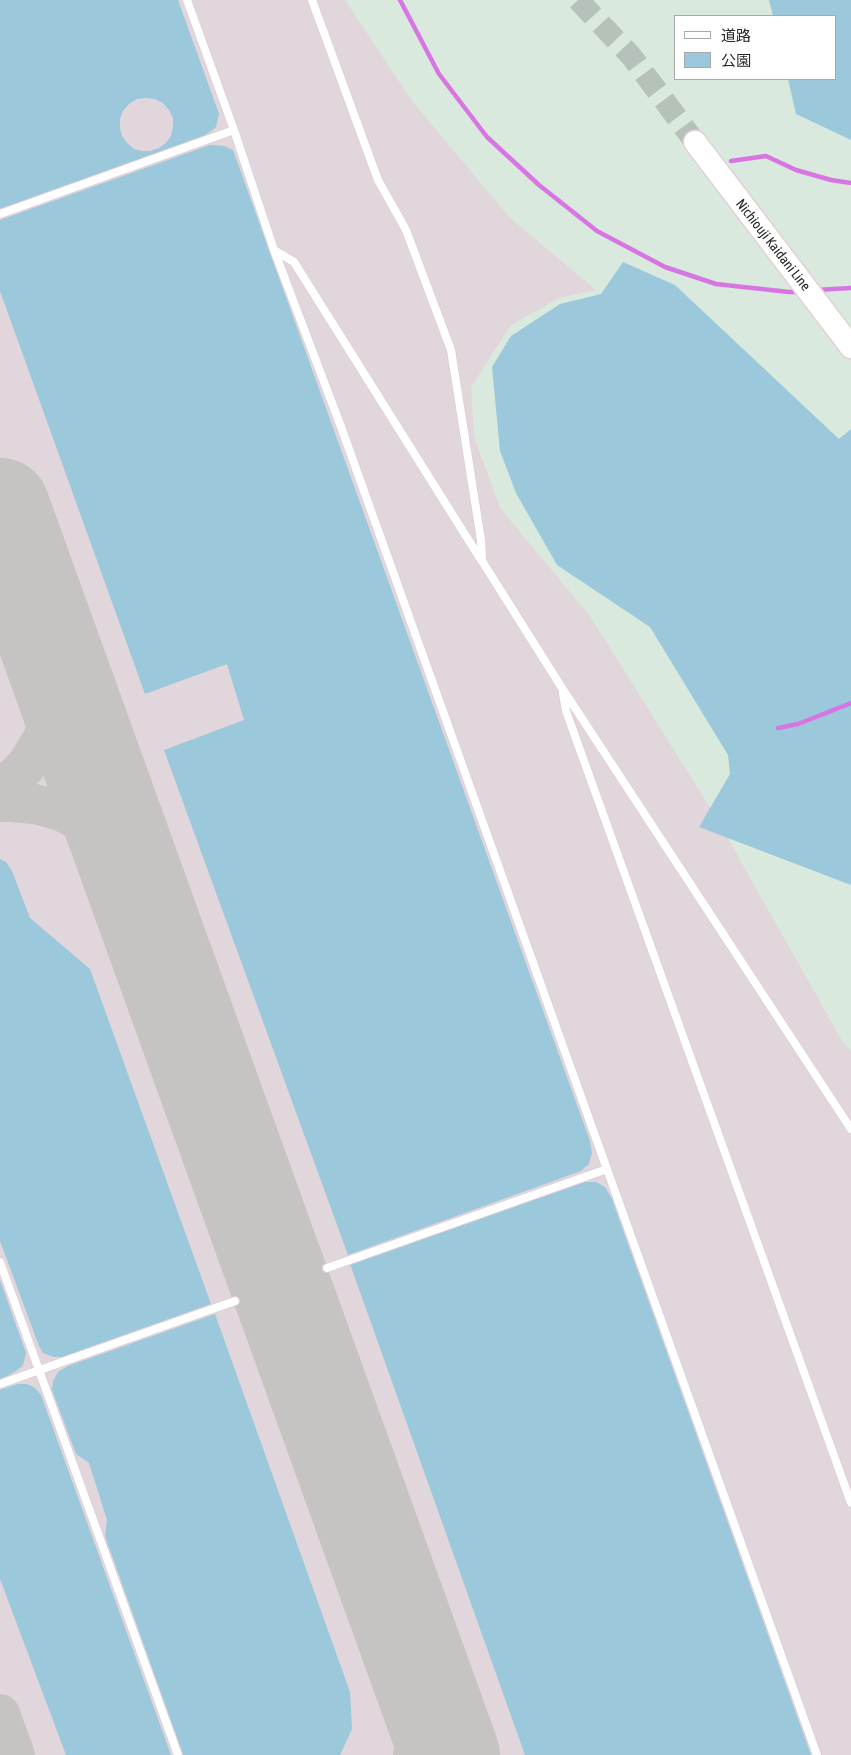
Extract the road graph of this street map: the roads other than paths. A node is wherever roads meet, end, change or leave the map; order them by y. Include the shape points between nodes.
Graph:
1 (187, 0) edge
2 (312, 0) edge
3 (234, 130) junction
4 (695, 142) tunnel mouth
5 (0, 214) edge
6 (274, 250) junction
7 (851, 347) edge
8 (482, 561) junction
9 (562, 688) junction
10 (851, 1129) edge
11 (607, 1169) junction
12 (0, 1262) edge
13 (327, 1268) dead end
14 (235, 1301) dead end
15 (39, 1370) junction
16 (0, 1384) edge
17 (851, 1503) edge
18 (178, 1755) edge
19 (817, 1755) edge

1 - 3 lane
2 - 8 lane via 378,180 406,230 450,350
3 - 5 lane
3 - 6 lane
4 - 7 main road, Nichiouji Kaidani Line
6 - 8 lane via 294,262
6 - 11 lane via 343,433
8 - 9 lane
9 - 10 lane
9 - 17 lane via 566,711
11 - 13 lane
11 - 19 lane
12 - 15 lane
14 - 15 lane
15 - 16 lane
15 - 18 lane

